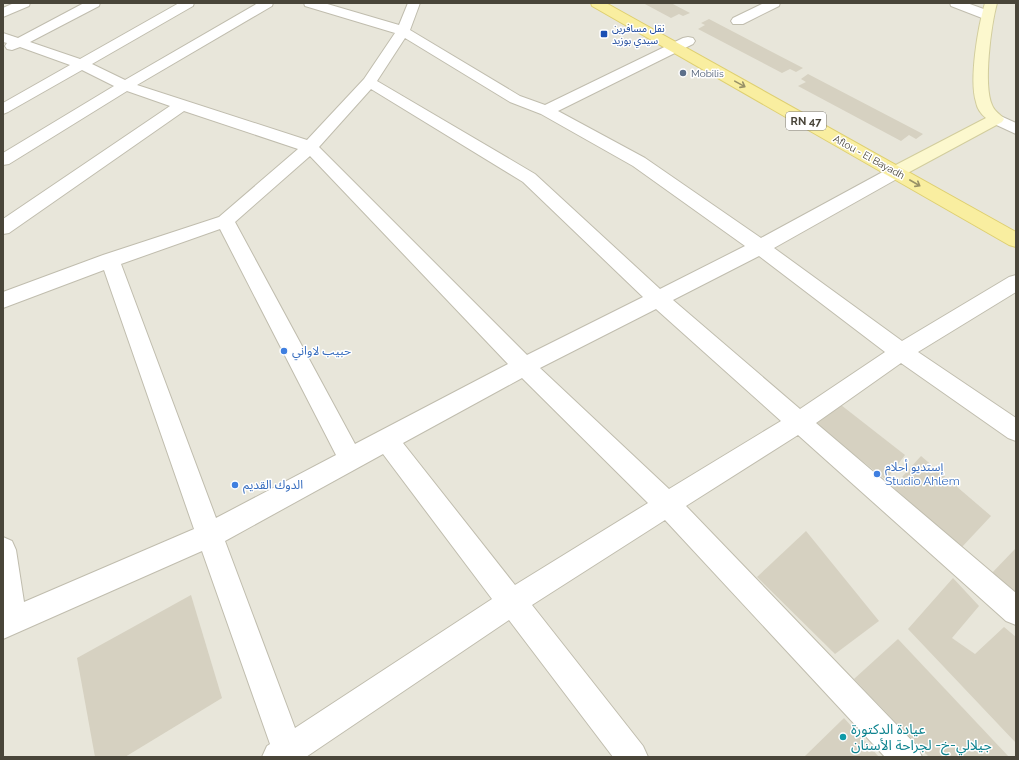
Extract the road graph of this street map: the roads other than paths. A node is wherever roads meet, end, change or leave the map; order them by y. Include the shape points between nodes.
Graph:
1 (24, 3) edge
2 (94, 3) edge
3 (188, 3) edge
4 (267, 3) edge
5 (310, 3) edge
6 (414, 3) edge
7 (597, 3) edge
8 (620, 3) edge
9 (774, 3) edge
10 (956, 3) edge
11 (989, 9) edge
12 (3, 13) edge
13 (738, 21) dead end
14 (403, 31) junction
15 (3, 37) edge
16 (19, 42) junction
17 (681, 44) junction
18 (3, 51) edge
19 (80, 64) junction
20 (368, 82) junction
21 (125, 86) junction
22 (182, 105) junction
23 (3, 108) edge
24 (546, 111) junction
25 (996, 120) junction
26 (1016, 129) edge
27 (310, 147) junction
28 (3, 160) edge
29 (903, 169) junction
30 (1003, 216) dead end
31 (225, 221) junction
32 (3, 228) edge
33 (1016, 240) edge
34 (760, 247) junction
35 (110, 260) junction
36 (1016, 282) edge
37 (658, 299) junction
38 (3, 300) edge
39 (901, 352) junction
40 (524, 366) junction
41 (799, 422) junction
42 (1016, 431) edge
43 (386, 440) junction
44 (350, 458) junction
45 (667, 504) junction
46 (210, 535) junction
47 (3, 550) edge
48 (512, 602) junction
49 (1016, 611) edge
50 (8, 622) edge
51 (285, 755) edge
52 (632, 757) edge
53 (906, 757) edge

1 - 12 street
2 - 16 street
3 - 19 street
4 - 21 street
5 - 14 street
6 - 14 street
7 - 17 main road, Aflou - El Bayadh / RN 47
8 - 17 main road, Aflou - El Bayadh / RN 47
9 - 13 street
10 - 11 street via 974,11
11 - 25 street via 981,94 986,108
14 - 20 street
14 - 24 street via 515,98
15 - 16 street
16 - 18 street
16 - 19 street
17 - 24 street
17 - 29 main road, Aflou - El Bayadh / RN 47
19 - 21 street
19 - 23 street
20 - 27 street
20 - 37 street via 530,178
21 - 22 street
21 - 28 street
22 - 27 street
22 - 32 street
24 - 34 street via 639,162
25 - 26 street
25 - 29 street
27 - 31 street
27 - 40 street
29 - 30 main road, Aflou - El Bayadh / RN 47
29 -> 33 main road, Aflou - El Bayadh / RN 47
29 - 34 street
31 - 35 street
31 - 44 street
34 - 37 street
34 - 39 street
35 - 38 street
35 - 46 street
36 - 39 street
37 - 40 street
37 - 41 street
39 - 41 street
39 - 42 street
40 - 43 street
40 - 45 street
41 - 45 street
41 - 49 street
43 - 44 street
43 - 48 street
44 - 46 street
45 - 48 street
45 - 53 street
46 - 50 street
46 - 51 street
47 - 50 street
48 - 51 street
48 - 52 street

